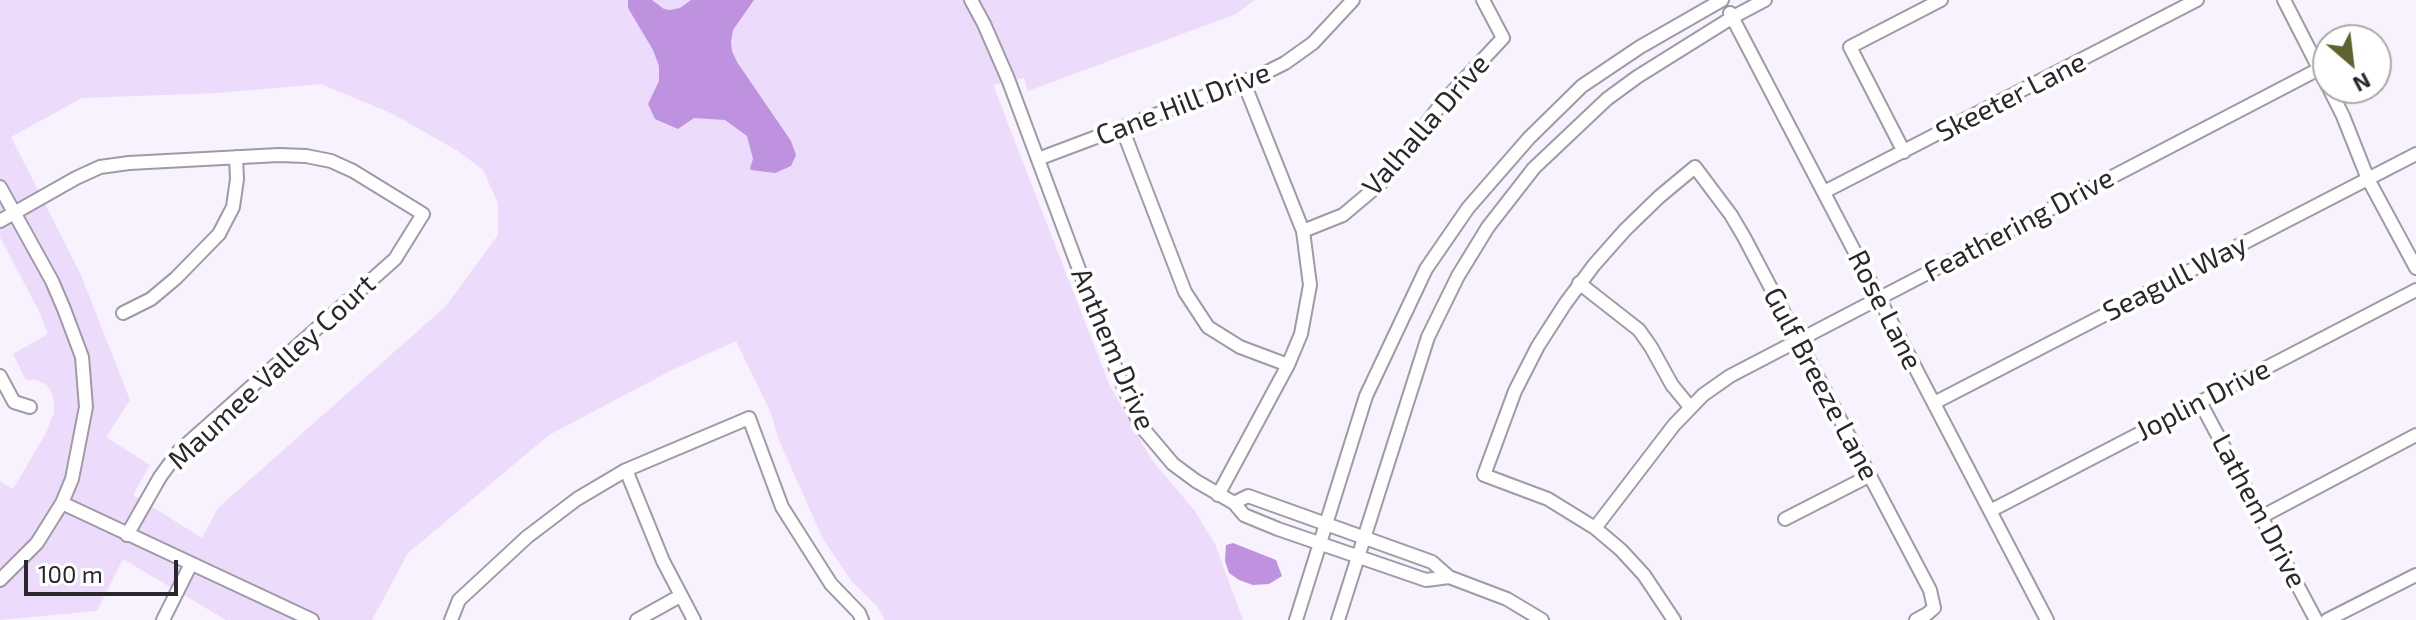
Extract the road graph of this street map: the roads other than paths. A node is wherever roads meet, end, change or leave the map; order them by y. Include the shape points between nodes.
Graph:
1 (971, 0) edge
2 (1353, 0) edge
3 (1483, 0) edge
4 (1723, 0) edge
5 (1765, 0) edge
6 (1941, 0) edge
7 (2197, 0) edge
8 (2284, 0) edge
9 (1733, 17) junction
10 (2312, 55) edge
11 (2312, 73) edge
12 (1244, 83) junction
13 (2337, 104) edge
14 (1122, 128) junction
15 (1904, 152) junction
16 (2416, 154) edge
17 (236, 157) junction
18 (1038, 159) junction
19 (2368, 179) junction
20 (0, 187) edge
21 (1824, 192) junction
22 (14, 212) junction
23 (0, 221) edge
24 (1303, 231) junction
25 (2416, 268) edge
26 (1579, 283) junction
27 (2416, 290) edge
28 (1879, 298) junction
29 (123, 313) dead end
30 (1798, 340) junction
31 (1288, 365) junction
32 (0, 376) edge
33 (2200, 402) junction
34 (1934, 403) junction
35 (30, 407) dead end
36 (1690, 407) junction
37 (2416, 435) edge
38 (626, 470) junction
39 (1869, 476) junction
40 (1218, 495) junction
41 (62, 503) junction
42 (1234, 503) junction
43 (1990, 511) junction
44 (2263, 516) junction
45 (1785, 519) dead end
46 (1326, 525) junction
47 (1595, 528) junction
48 (127, 535) junction
49 (1364, 538) junction
50 (1320, 542) junction
51 (1359, 556) junction
52 (191, 564) junction
53 (2416, 575) edge
54 (1449, 577) junction
55 (0, 580) edge
56 (680, 596) junction
57 (163, 620) edge
58 (312, 620) edge
59 (451, 620) edge
60 (637, 620) edge
61 (694, 620) edge
62 (862, 620) edge
63 (1296, 620) edge
64 (1338, 620) edge
65 (1542, 620) edge
66 (1674, 620) edge
67 (1916, 620) edge
68 (2047, 620) edge
69 (2316, 620) edge
70 (2327, 620) edge

1 - 18 street, Anthem Drive
2 - 12 street, Cane Hill Drive via 1313,43
3 - 24 street, Valhalla Drive via 1503,38 1442,103 1381,183 1343,215
4 - 9 street, Rose Lane
4 - 46 street via 1582,86 1468,208 1426,269 1366,396
5 - 9 street
6 - 15 street via 1850,47
7 - 15 street, Skeeter Lane
8 - 10 street
9 - 21 street, Rose Lane
9 - 49 street via 1607,99 1534,168 1488,227 1428,337
11 - 28 street, Feathering Drive
12 - 14 street, Cane Hill Drive
12 - 24 street
13 - 19 street
14 - 18 street, Cane Hill Drive
14 - 31 street via 1185,292 1208,327 1240,347
15 - 21 street, Skeeter Lane
16 - 19 street, Seagull Way
17 - 22 street via 100,167
17 - 29 street via 233,207 219,234 151,299
17 - 48 street, Maumee Valley Court via 331,161 423,214 395,259 179,451
18 - 40 street, Anthem Drive via 1140,425 1173,464
19 - 25 street
19 - 34 street, Seagull Way
20 - 22 street
21 - 28 street, Rose Lane
22 - 23 street
22 - 41 street via 52,281 82,357 86,407
24 - 31 street via 1310,285 1301,334
26 - 30 street, Gulf Breeze Lane via 1625,230 1695,167 1738,226
26 - 36 street via 1639,330
26 - 47 street via 1520,380 1484,475 1548,499
27 - 33 street, Joplin Drive
28 - 30 street, Feathering Drive
28 - 34 street, Rose Lane
30 - 36 street, Feathering Drive via 1730,376
30 - 39 street, Gulf Breeze Lane
31 - 40 street
32 - 35 street via 14,402
33 - 43 street, Joplin Drive
33 - 44 street, Lathem Drive
34 - 43 street, Rose Lane
36 - 47 street, Feathering Drive
37 - 44 street
38 - 56 street
38 - 59 street via 527,537 459,600
38 - 62 street via 749,418 782,507 831,584
39 - 45 street
39 - 67 street, Gulf Breeze Lane via 1930,590 1934,608
40 - 42 street, Anthem Drive
41 - 48 street
41 - 55 street via 37,543
42 - 46 street, Anthem Drive via 1248,496
42 - 50 street, Anthem Drive via 1244,515
43 - 68 street, Rose Lane
44 - 69 street, Lathem Drive
46 - 49 street, Anthem Drive
46 - 50 street
47 - 66 street via 1644,575
48 - 52 street
49 - 51 street
49 - 54 street, Anthem Drive via 1432,562
50 - 51 street, Anthem Drive
50 - 63 street
51 - 54 street, Anthem Drive via 1426,580
51 - 64 street
52 - 57 street
52 - 58 street
53 - 70 street
54 - 65 street, Anthem Drive via 1500,595
56 - 60 street
56 - 61 street

